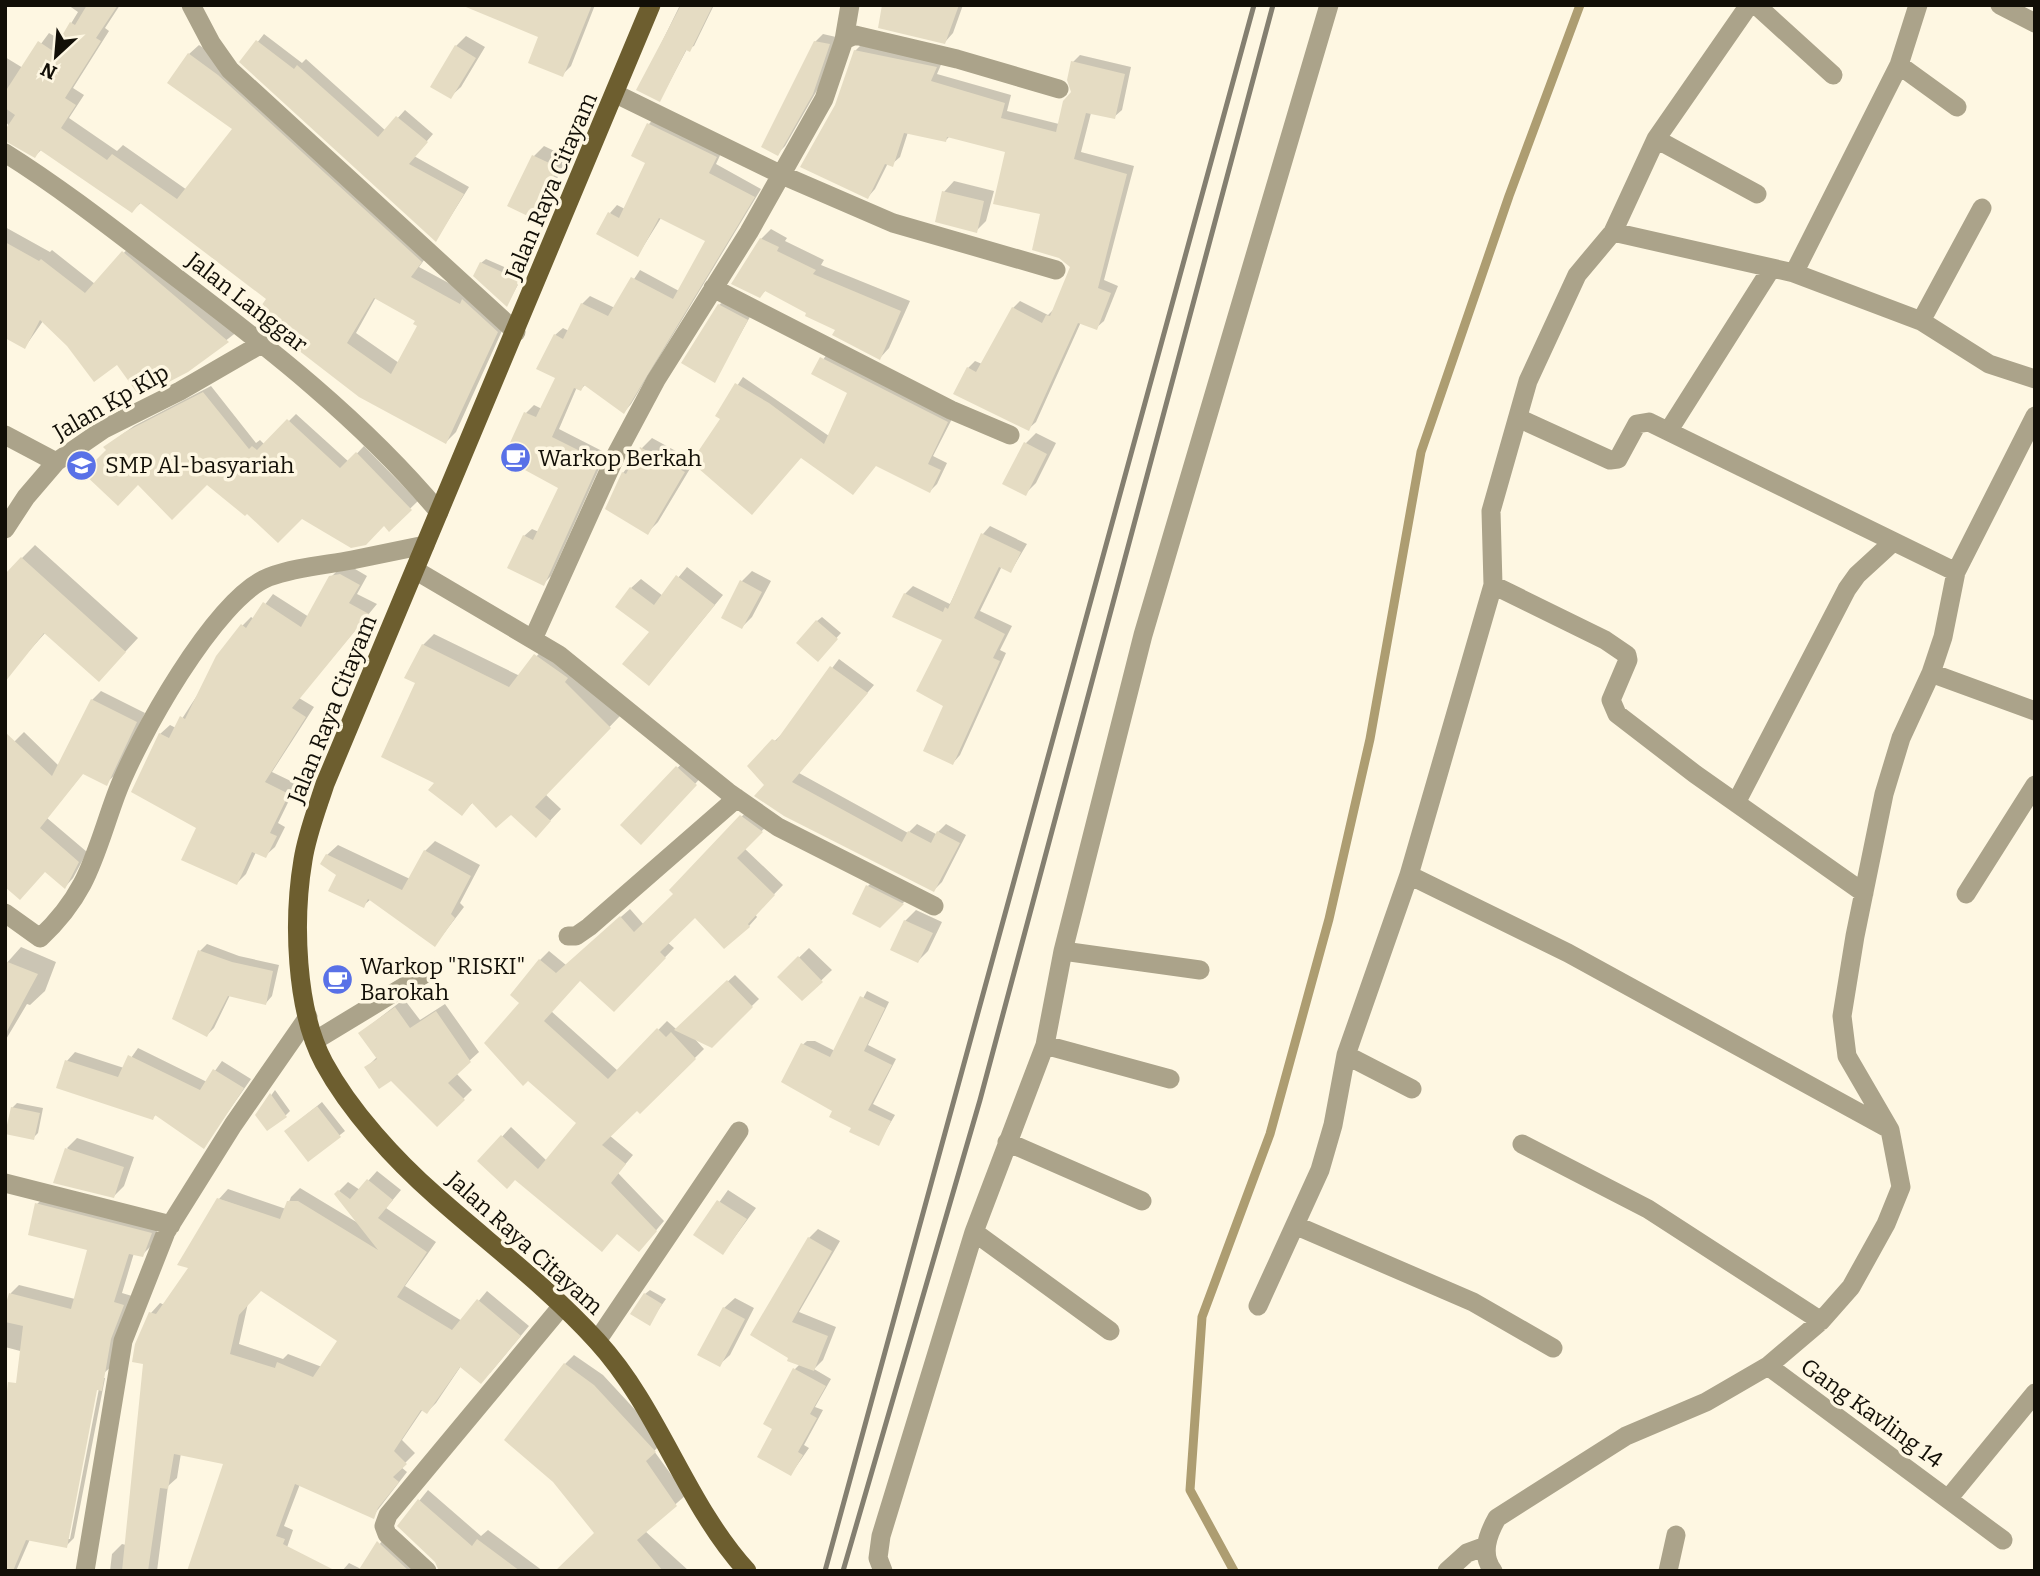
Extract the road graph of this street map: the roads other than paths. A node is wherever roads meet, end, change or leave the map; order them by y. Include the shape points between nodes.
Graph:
1 (191, 5) edge
2 (651, 5) edge
3 (850, 5) edge
4 (1329, 5) edge
5 (1749, 5) edge
6 (1756, 5) edge
7 (1918, 5) edge
8 (2000, 5) edge
9 (2035, 23) edge
10 (844, 40) junction
11 (1899, 65) junction
12 (1833, 75) dead end
13 (1059, 89) dead end
14 (616, 94) junction
15 (1957, 107) dead end
16 (1656, 139) junction
17 (5, 153) edge
18 (782, 175) junction
19 (1757, 194) dead end
20 (1982, 208) dead end
21 (1613, 232) junction
22 (1771, 269) junction
23 (1056, 270) dead end
24 (1794, 273) junction
25 (713, 288) junction
26 (1921, 321) junction
27 (516, 332) junction
28 (263, 343) junction
29 (2035, 379) edge
30 (2035, 416) edge
31 (1518, 418) junction
32 (1669, 430) junction
33 (5, 435) edge
34 (1010, 435) dead end
35 (55, 462) junction
36 (439, 512) junction
37 (5, 529) edge
38 (1893, 542) junction
39 (425, 545) junction
40 (415, 570) junction
41 (1956, 572) junction
42 (1493, 585) junction
43 (533, 639) junction
44 (1931, 673) junction
45 (2035, 711) edge
46 (2035, 785) edge
47 (737, 798) junction
48 (1736, 803) junction
49 (1409, 875) junction
50 (1864, 893) junction
51 (1966, 894) dead end
52 (934, 906) dead end
53 (5, 914) edge
54 (568, 936) dead end
55 (1063, 951) junction
56 (1200, 970) dead end
57 (423, 975) dead end
58 (308, 1017) junction
59 (316, 1040) junction
60 (1045, 1045) junction
61 (1346, 1055) junction
62 (1170, 1079) dead end
63 (1412, 1088) dead end
64 (1889, 1129) junction
65 (739, 1131) dead end
66 (1007, 1142) junction
67 (1522, 1144) dead end
68 (5, 1183) edge
69 (1142, 1201) dead end
70 (171, 1225) junction
71 (1297, 1226) junction
72 (974, 1231) junction
73 (1258, 1306) dead end
74 (561, 1307) junction
75 (1821, 1321) junction
76 (1110, 1331) dead end
77 (597, 1340) junction
78 (1553, 1348) dead end
79 (1768, 1366) junction
80 (2035, 1394) edge
81 (1948, 1499) junction
82 (1676, 1535) dead end
83 (2003, 1540) dead end
84 (1486, 1546) junction
85 (85, 1571) edge
86 (427, 1571) edge
87 (747, 1571) edge
88 (883, 1571) edge
89 (1447, 1571) edge
90 (1493, 1571) edge
91 (1668, 1571) edge

1 - 27 street via 230,70
2 - 14 main road, Jalan Raya Citayam
3 - 10 street
4 - 55 street via 1143,635
5 - 16 street
6 - 12 street
7 - 11 street
8 - 9 street
10 - 13 street via 855,35
10 - 18 street via 824,99
11 - 15 street
11 - 24 street
14 - 18 street
14 - 27 main road, Jalan Raya Citayam
16 - 19 street
16 - 21 street
17 - 28 street, Jalan Langgar
18 - 23 street via 893,223
18 - 25 street
20 - 26 street
21 - 22 street
21 - 31 street via 1595,250 1565,297 1528,381
22 - 24 street
22 - 32 street
24 - 26 street
25 - 34 street via 951,410
25 - 43 street via 617,453
26 - 29 street via 1989,364
27 - 36 main road, Jalan Raya Citayam
28 - 35 street, Jalan Kp Klp via 104,429
28 - 36 street, Jalan Langgar via 381,448
30 - 41 street
31 - 32 street via 1610,460 1618,460 1637,424 1649,422
31 - 42 street via 1492,511
32 - 38 street
33 - 35 street
35 - 37 street, Jalan Kp Klp
36 - 39 main road, Jalan Raya Citayam
38 - 41 street
38 - 48 street via 1847,589
39 - 40 main road, Jalan Raya Citayam
39 - 53 street via 297,569 267,578 241,596 188,662 129,759 96,858 62,917 40,938
40 - 43 street
40 - 58 main road, Jalan Raya Citayam via 325,784 303,859 296,921
41 - 44 street
42 - 48 street via 1627,655 1611,700 1617,714
42 - 49 street
43 - 47 street
44 - 45 street
44 - 50 street via 1901,738 1884,794
46 - 51 street
47 - 52 street via 778,827
47 - 54 street via 589,927
48 - 50 street
49 - 61 street
49 - 64 street via 1567,953
50 - 64 street via 1842,1016 1847,1056
55 - 56 street
55 - 60 street
57 - 59 street
58 - 59 main road, Jalan Raya Citayam
58 - 70 street
59 - 74 main road, Jalan Raya Citayam via 323,1061 348,1100 392,1151 433,1194
60 - 62 street
60 - 66 street
61 - 63 street
61 - 71 street via 1333,1125
64 - 75 street via 1901,1187 1851,1287
65 - 77 street
66 - 69 street
66 - 72 street
67 - 75 street via 1648,1209
68 - 70 street
70 - 85 street via 123,1341
71 - 73 street
71 - 78 street via 1473,1302
72 - 76 street
72 - 88 street via 881,1536 878,1558
74 - 77 main road, Jalan Raya Citayam
74 - 86 street via 388,1515 387,1534
75 - 79 street
77 - 87 main road, Jalan Raya Citayam via 631,1383 710,1523
79 - 81 street, Gang Kavling 14
79 - 84 street via 1706,1402 1626,1436 1509,1510 1497,1518
80 - 81 street, Gang Kavling 14
81 - 83 street, Gang Kavling 14
82 - 91 street
84 - 89 street via 1467,1553
84 - 90 street

